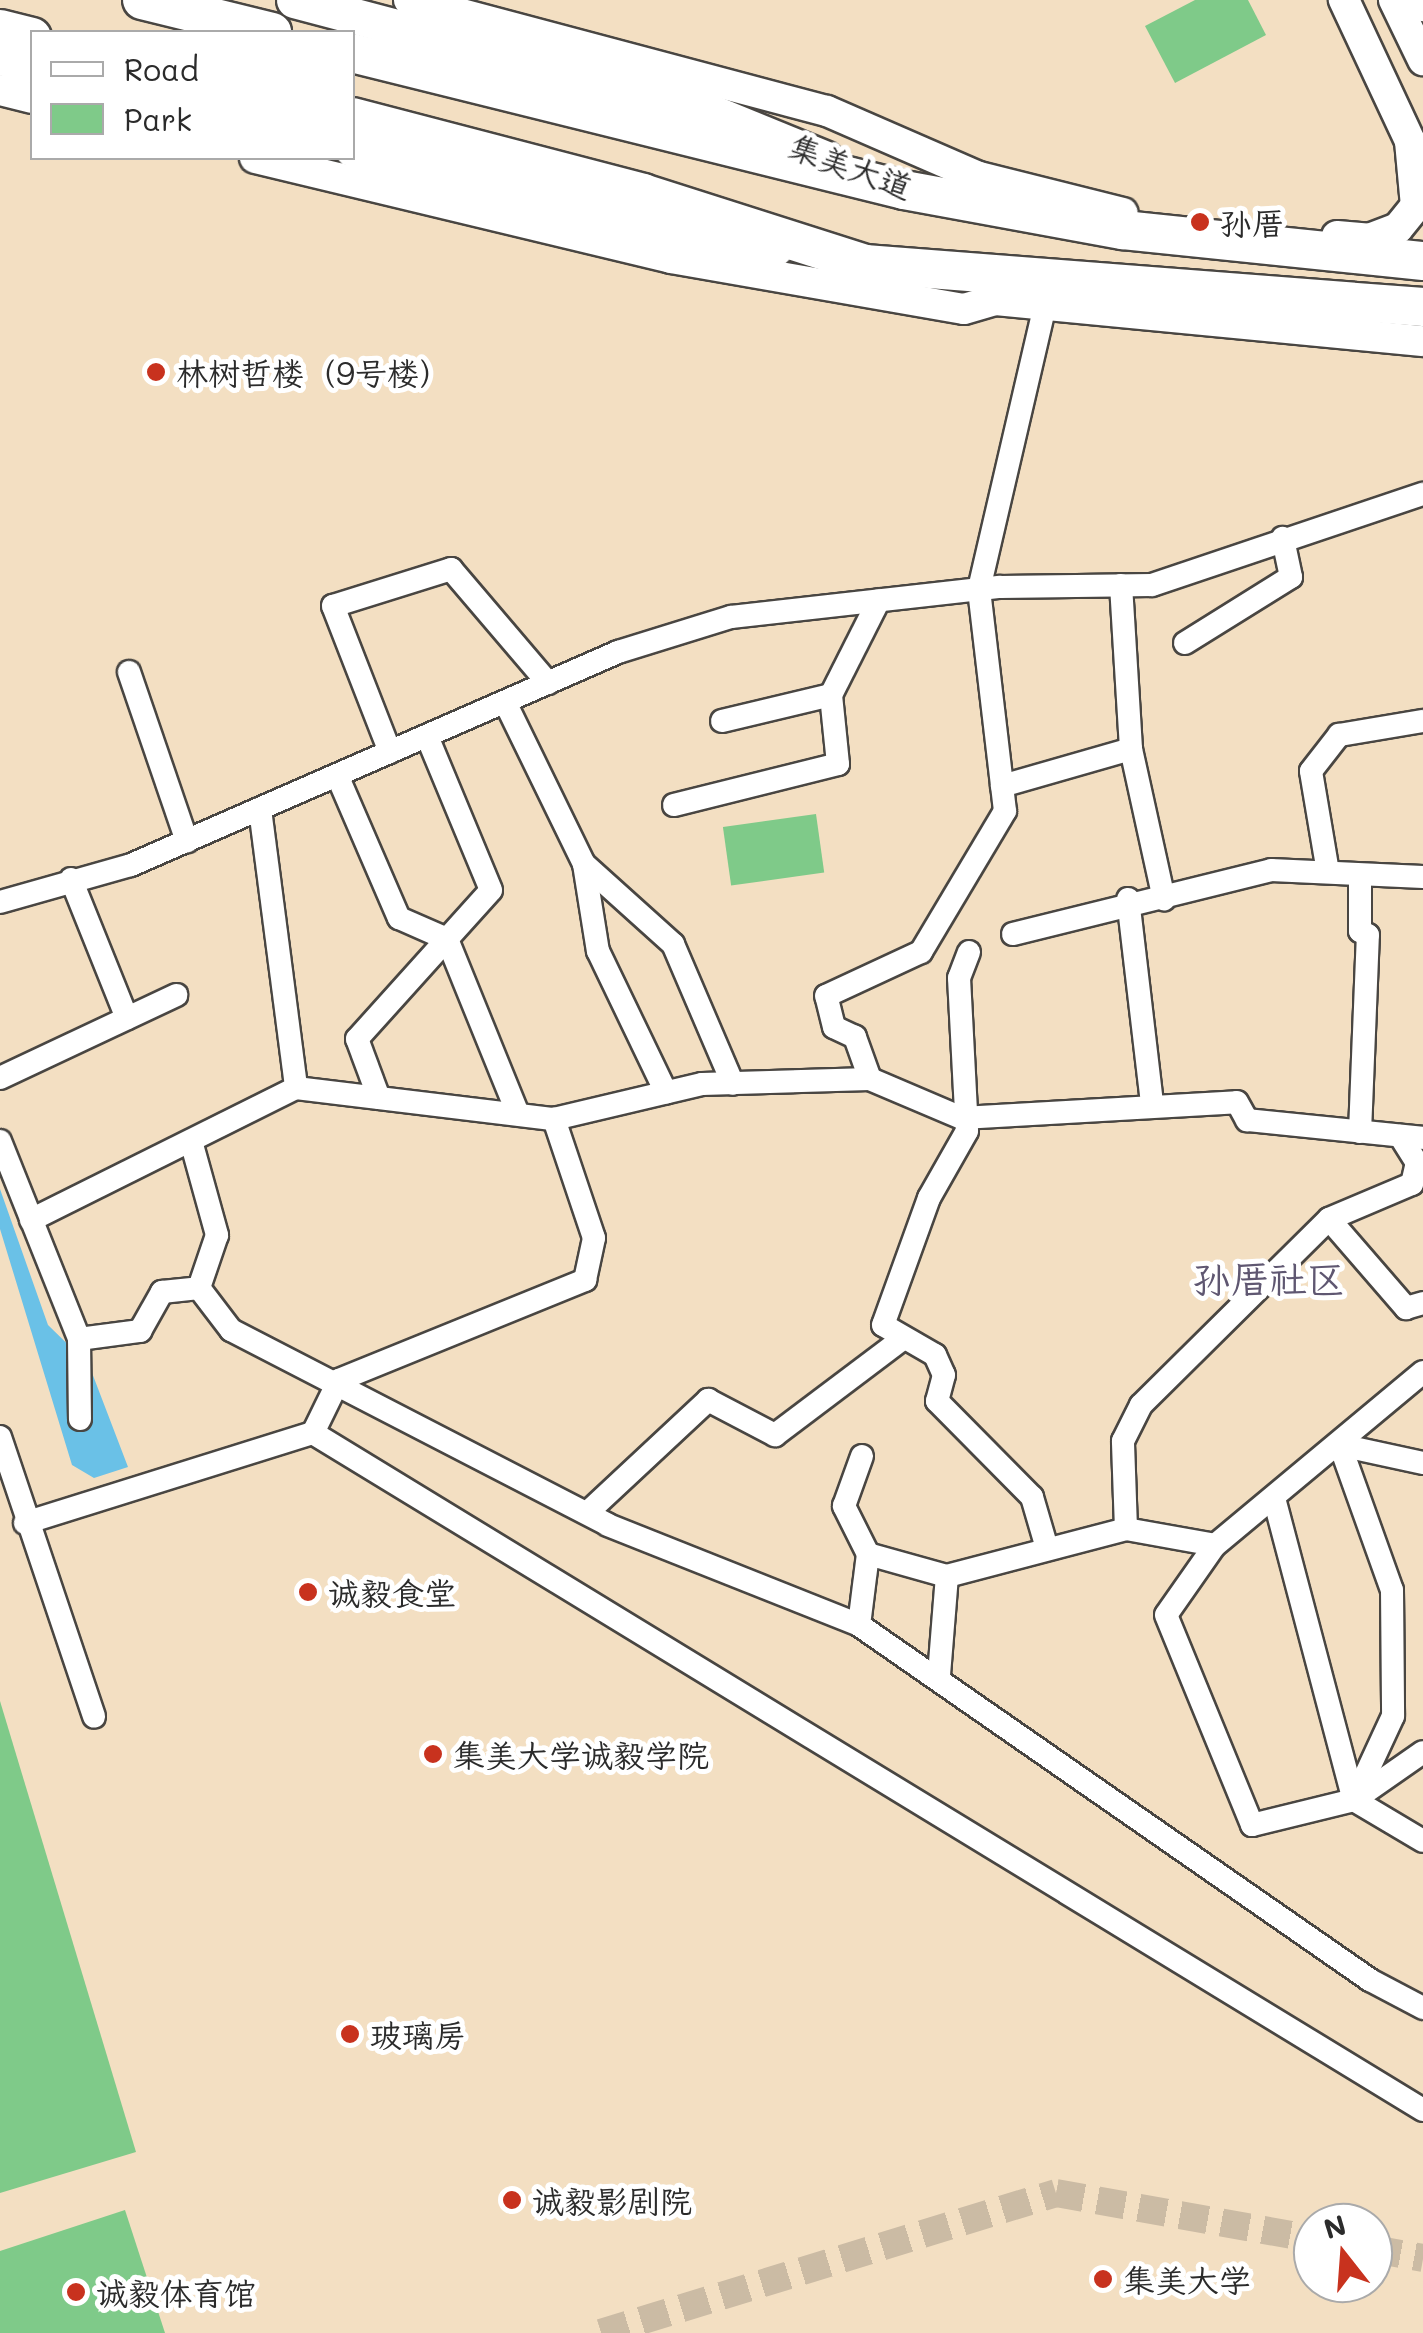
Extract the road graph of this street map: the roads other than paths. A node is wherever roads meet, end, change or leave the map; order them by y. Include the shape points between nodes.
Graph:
1 (142, 0) edge
2 (294, 0) edge
3 (409, 0) edge
4 (1344, 0) edge
5 (1364, 0) edge
6 (1394, 0) edge
7 (0, 29) edge
8 (264, 30) edge
9 (30, 36) edge
10 (1412, 50) edge
11 (355, 54) edge
12 (0, 57) edge
13 (30, 64) edge
14 (0, 90) edge
15 (30, 98) edge
16 (355, 118) edge
17 (1416, 135) edge
18 (355, 150) edge
19 (263, 160) edge
20 (904, 190) junction
21 (1423, 221) edge
22 (1237, 226) junction
23 (1283, 248) junction
24 (1372, 258) junction
25 (1423, 261) edge
26 (864, 264) junction
27 (1045, 305) junction
28 (1423, 307) edge
29 (1423, 341) edge
30 (1423, 494) edge
31 (1283, 538) junction
32 (1121, 585) junction
33 (979, 589) junction
34 (879, 600) junction
35 (1185, 643) dead end
36 (129, 672) dead end
37 (548, 683) junction
38 (831, 694) junction
39 (505, 702) junction
40 (722, 720) dead end
41 (1423, 721) edge
42 (426, 736) junction
43 (1131, 749) junction
44 (390, 752) junction
45 (337, 775) junction
46 (1002, 786) junction
47 (674, 805) dead end
48 (260, 809) junction
49 (187, 841) junction
50 (584, 864) junction
51 (1328, 872) junction
52 (1360, 875) junction
53 (1423, 876) edge
54 (71, 880) junction
55 (1128, 899) junction
56 (1164, 899) junction
57 (0, 902) edge
58 (1013, 934) dead end
59 (447, 939) junction
60 (969, 952) dead end
61 (176, 995) dead end
62 (127, 1018) junction
63 (0, 1078) edge
64 (870, 1080) junction
65 (733, 1084) junction
66 (296, 1088) junction
67 (666, 1092) junction
68 (380, 1098) junction
69 (1152, 1103) junction
70 (518, 1114) junction
71 (962, 1118) junction
72 (554, 1119) junction
73 (1360, 1132) junction
74 (1411, 1137) edge
75 (191, 1141) junction
76 (0, 1142) edge
77 (1330, 1219) junction
78 (31, 1220) junction
79 (198, 1288) junction
80 (1423, 1303) edge
81 (79, 1339) junction
82 (901, 1340) junction
83 (1423, 1372) edge
84 (340, 1380) junction
85 (80, 1419) dead end
86 (313, 1434) junction
87 (0, 1436) edge
88 (1340, 1446) junction
89 (862, 1456) dead end
90 (1423, 1463) edge
91 (1274, 1498) junction
92 (588, 1513) junction
93 (25, 1523) junction
94 (1126, 1528) junction
95 (1215, 1544) junction
96 (1046, 1546) junction
97 (868, 1554) junction
98 (947, 1576) junction
99 (859, 1625) junction
100 (938, 1675) junction
101 (94, 1716) dead end
102 (1423, 1752) edge
103 (1354, 1800) junction
104 (1423, 1841) edge
105 (1423, 2008) edge
106 (1423, 2110) edge

1 - 8 highway
2 - 20 main road, 集美大道 via 699,107
3 - 22 main road via 827,111 978,177 1128,215
4 - 17 main road
5 - 10 main road
6 - 10 main road
7 - 9 highway
10 - 17 main road
11 - 20 highway
12 - 13 main road
14 - 15 main road
16 - 26 highway via 643,193
17 - 22 main road via 1416,206 1398,228 1369,239
18 - 26 main road via 647,226
19 - 27 main road via 671,258 964,309 996,300
20 - 23 highway, 集美大道
21 - 24 main road
22 - 23 main road
23 - 24 highway, 集美大道
24 - 25 highway, 集美大道
26 - 28 highway
27 - 29 main road
27 - 33 street
30 - 31 street
31 - 32 street via 1152,585
31 - 35 street via 1290,577
32 - 33 street
32 - 43 street
33 - 34 street
33 - 46 street
34 - 37 street via 731,617
34 - 38 street
36 - 49 street
37 - 39 street
37 - 44 street via 451,568 333,606
38 - 40 street
38 - 47 street via 838,764
39 - 42 street
39 - 50 street
41 - 51 street via 1339,735 1311,771
42 - 44 street
42 - 59 street via 491,890
43 - 46 street
43 - 56 street
44 - 45 street
45 - 48 street
45 - 59 street via 399,918
46 - 64 street via 1005,811 921,952 826,996 834,1026 855,1037
48 - 49 street
48 - 66 street
49 - 54 street
50 - 65 street via 672,944
50 - 67 street via 598,952
51 - 52 street
51 - 56 street via 1270,870
52 - 53 street
52 - 73 street via 1368,935
54 - 57 street
54 - 62 street
55 - 56 street
55 - 58 street
55 - 69 street
59 - 68 street via 357,1038
59 - 70 street
60 - 71 street via 958,978
61 - 62 street
62 - 63 street
64 - 65 street
64 - 71 street
65 - 67 street
66 - 68 street
66 - 75 street
67 - 72 street
68 - 70 street
69 - 71 street
69 - 73 street via 1237,1102 1247,1120
70 - 72 street
71 - 82 street via 967,1131 929,1198 883,1325
72 - 84 street via 594,1238 585,1280
73 - 74 street
74 - 77 street via 1417,1163 1412,1184
75 - 78 street
75 - 79 street via 217,1235
76 - 78 street
77 - 80 street via 1406,1308
77 - 94 street via 1141,1404 1123,1441
78 - 81 street
79 - 81 street via 162,1292 140,1331
79 - 84 street via 231,1330
81 - 85 street
82 - 92 street via 775,1434 708,1400
82 - 96 street via 935,1355 944,1375 938,1400 1032,1496
83 - 88 street
84 - 86 street
84 - 92 street
86 - 93 street
86 - 106 street
87 - 93 street
88 - 90 street
88 - 91 street
88 - 103 street via 1392,1590 1393,1716
89 - 97 street via 844,1506
91 - 95 street
91 - 103 street
92 - 99 street
93 - 101 street
94 - 95 street
94 - 96 street
95 - 103 street via 1166,1615 1252,1825
96 - 98 street
97 - 98 street
97 - 99 street
98 - 100 street
99 - 100 street
100 - 105 street via 1370,1980
102 - 103 street
103 - 104 street

